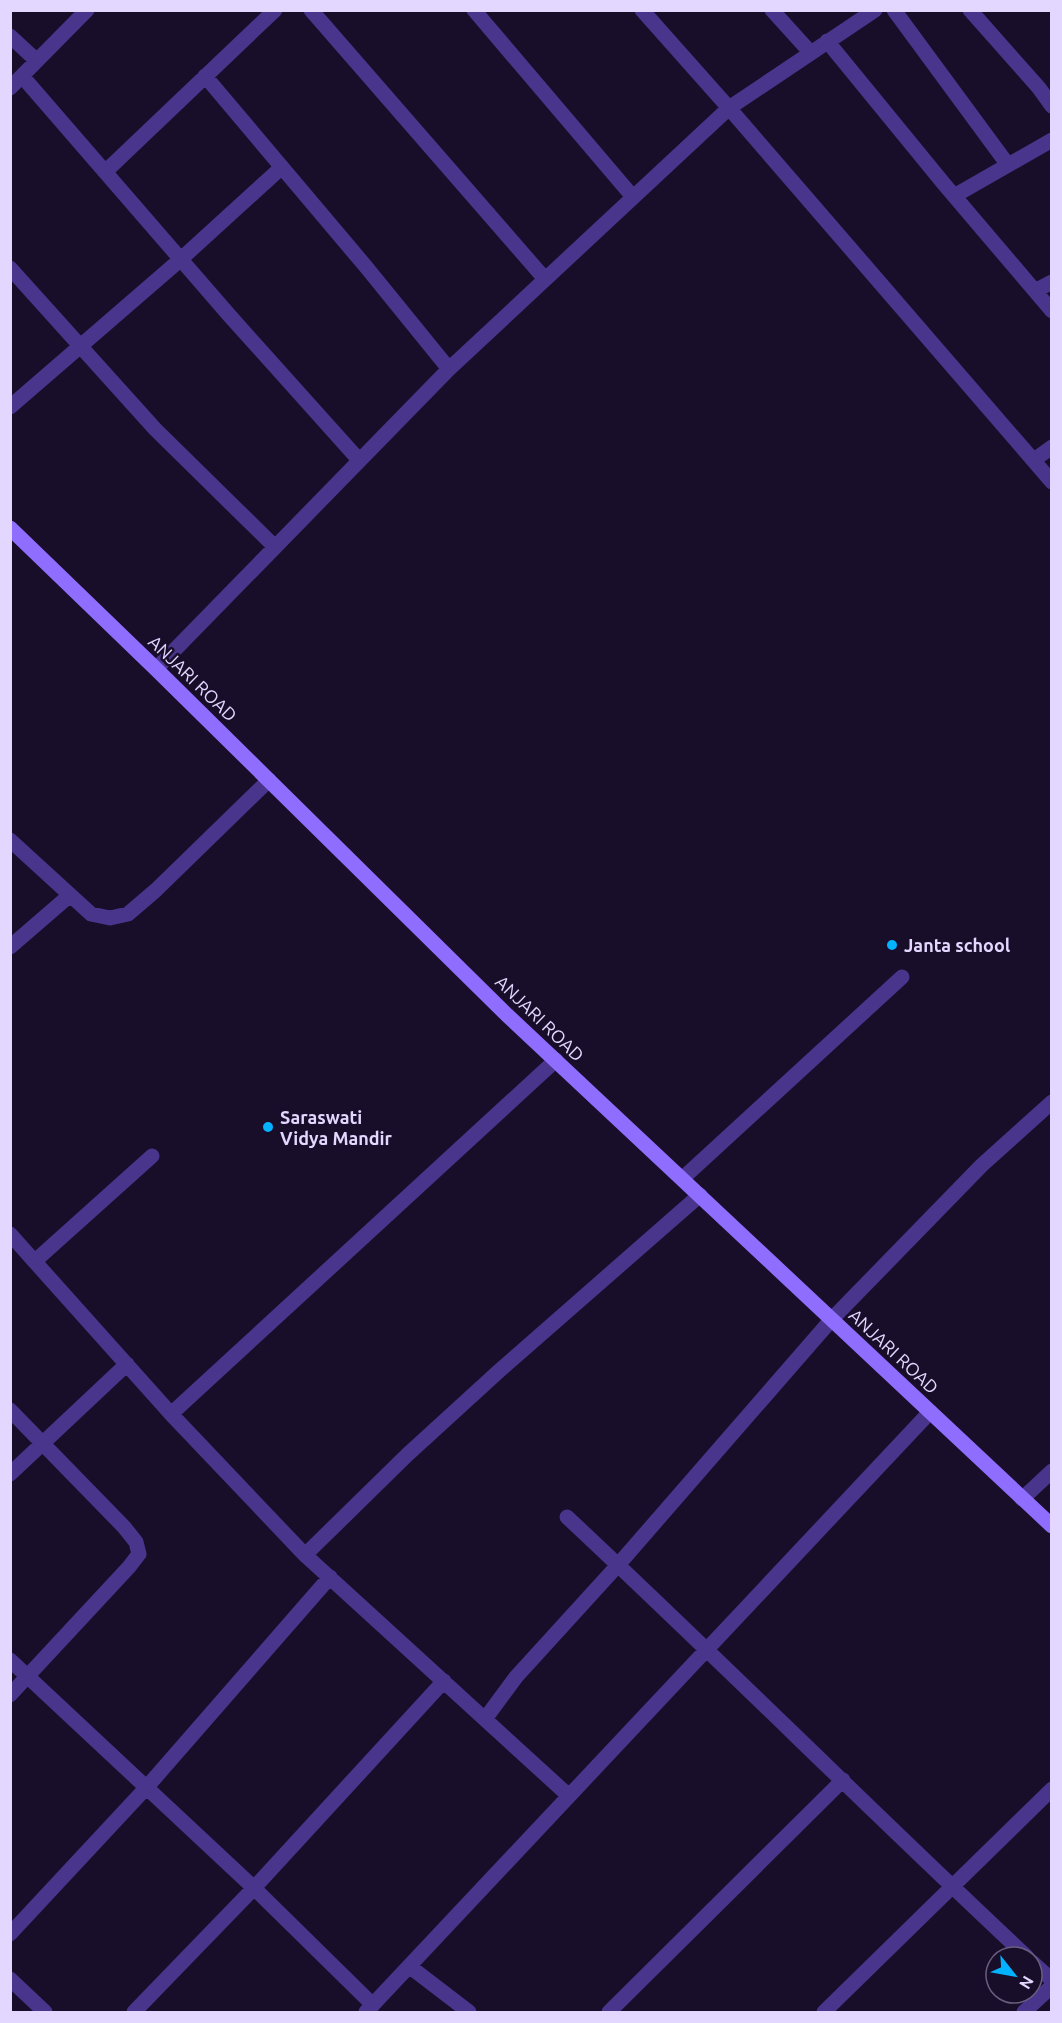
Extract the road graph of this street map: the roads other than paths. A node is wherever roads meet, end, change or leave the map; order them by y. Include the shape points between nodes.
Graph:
1 (87, 10) edge
2 (275, 10) edge
3 (311, 10) edge
4 (474, 10) edge
5 (642, 10) edge
6 (772, 10) edge
7 (875, 10) edge
8 (894, 10) edge
9 (970, 10) edge
10 (10, 36) edge
11 (827, 41) junction
12 (810, 52) junction
13 (37, 61) junction
14 (22, 76) junction
15 (206, 76) junction
16 (10, 88) edge
17 (1052, 106) edge
18 (729, 108) junction
19 (1052, 140) edge
20 (1008, 165) junction
21 (282, 167) junction
22 (105, 172) junction
23 (954, 196) junction
24 (633, 197) junction
25 (181, 259) junction
26 (10, 268) edge
27 (545, 279) junction
28 (1052, 282) edge
29 (1035, 291) junction
30 (1052, 311) edge
31 (81, 346) junction
32 (448, 369) junction
33 (10, 407) edge
34 (1052, 447) edge
35 (359, 460) junction
36 (1034, 460) junction
37 (1052, 482) edge
38 (10, 528) edge
39 (275, 548) junction
40 (156, 669) junction
41 (269, 780) junction
42 (10, 840) edge
43 (69, 896) junction
44 (10, 948) edge
45 (902, 977) dead end
46 (555, 1060) junction
47 (1052, 1102) edge
48 (152, 1156) dead end
49 (683, 1178) junction
50 (700, 1195) junction
51 (10, 1234) edge
52 (35, 1261) junction
53 (832, 1319) junction
54 (127, 1364) junction
55 (10, 1410) edge
56 (930, 1412) junction
57 (171, 1414) junction
58 (42, 1442) junction
59 (1052, 1471) edge
60 (10, 1474) edge
61 (1022, 1499) junction
62 (567, 1517) dead end
63 (1052, 1526) edge
64 (305, 1555) junction
65 (618, 1565) junction
66 (330, 1577) junction
67 (707, 1649) junction
68 (10, 1660) edge
69 (28, 1676) junction
70 (444, 1681) junction
71 (10, 1695) edge
72 (485, 1719) junction
73 (843, 1780) junction
74 (146, 1788) junction
75 (1052, 1789) edge
76 (569, 1796) junction
77 (254, 1888) junction
78 (953, 1888) junction
79 (10, 1934) edge
80 (1014, 1945) edge
81 (409, 1966) junction
82 (10, 1979) edge
83 (1052, 1986) edge
84 (369, 2009) edge
85 (45, 2013) edge
86 (134, 2013) edge
87 (469, 2013) edge
88 (609, 2013) edge
89 (824, 2013) edge
90 (1024, 2013) edge

1 - 13 street
2 - 15 street
3 - 27 street
4 - 24 street
5 - 18 street
6 - 12 street
7 - 11 street
8 - 20 street
9 - 17 street
10 - 13 street
11 - 12 street
11 - 23 street
12 - 18 street
13 - 14 street
14 - 16 street
14 - 22 street
15 - 21 street
15 - 22 street
18 - 24 street
18 - 36 street
19 - 20 street
20 - 23 street
21 - 25 street
21 - 32 street
22 - 25 street
23 - 29 street
24 - 27 street
25 - 31 street
25 - 35 street
26 - 31 street
27 - 32 street
28 - 29 street
29 - 30 street
31 - 33 street
31 - 39 street via 155,429
32 - 35 street
34 - 36 street
35 - 39 street
36 - 37 street
38 - 40 street, ANJARI ROAD
39 - 40 street
40 - 41 street, ANJARI ROAD
41 - 43 street via 128,914 110,918 91,914
41 - 46 street, ANJARI ROAD
42 - 43 street
43 - 44 street
45 - 49 street
46 - 49 street, ANJARI ROAD
46 - 57 street
47 - 53 street via 982,1165
48 - 52 street
49 - 50 street, ANJARI ROAD
50 - 53 street, ANJARI ROAD
50 - 64 street via 490,1378
51 - 52 street
52 - 54 street
53 - 56 street, ANJARI ROAD
53 - 65 street
54 - 57 street
54 - 58 street
55 - 58 street
56 - 61 street, ANJARI ROAD
56 - 67 street
57 - 64 street
58 - 60 street
58 - 69 street via 124,1527 136,1542 139,1554
59 - 61 street
61 - 63 street, ANJARI ROAD
62 - 65 street
64 - 66 street
65 - 67 street
65 - 72 street via 516,1677
66 - 70 street
66 - 74 street
67 - 73 street
67 - 76 street
68 - 69 street
69 - 71 street
69 - 74 street
70 - 72 street
70 - 77 street
72 - 76 street
73 - 78 street
73 - 88 street
74 - 77 street
74 - 79 street
75 - 78 street
76 - 81 street
77 - 84 street
77 - 86 street
78 - 80 street
78 - 89 street
81 - 84 street
81 - 87 street
82 - 85 street
83 - 90 street

